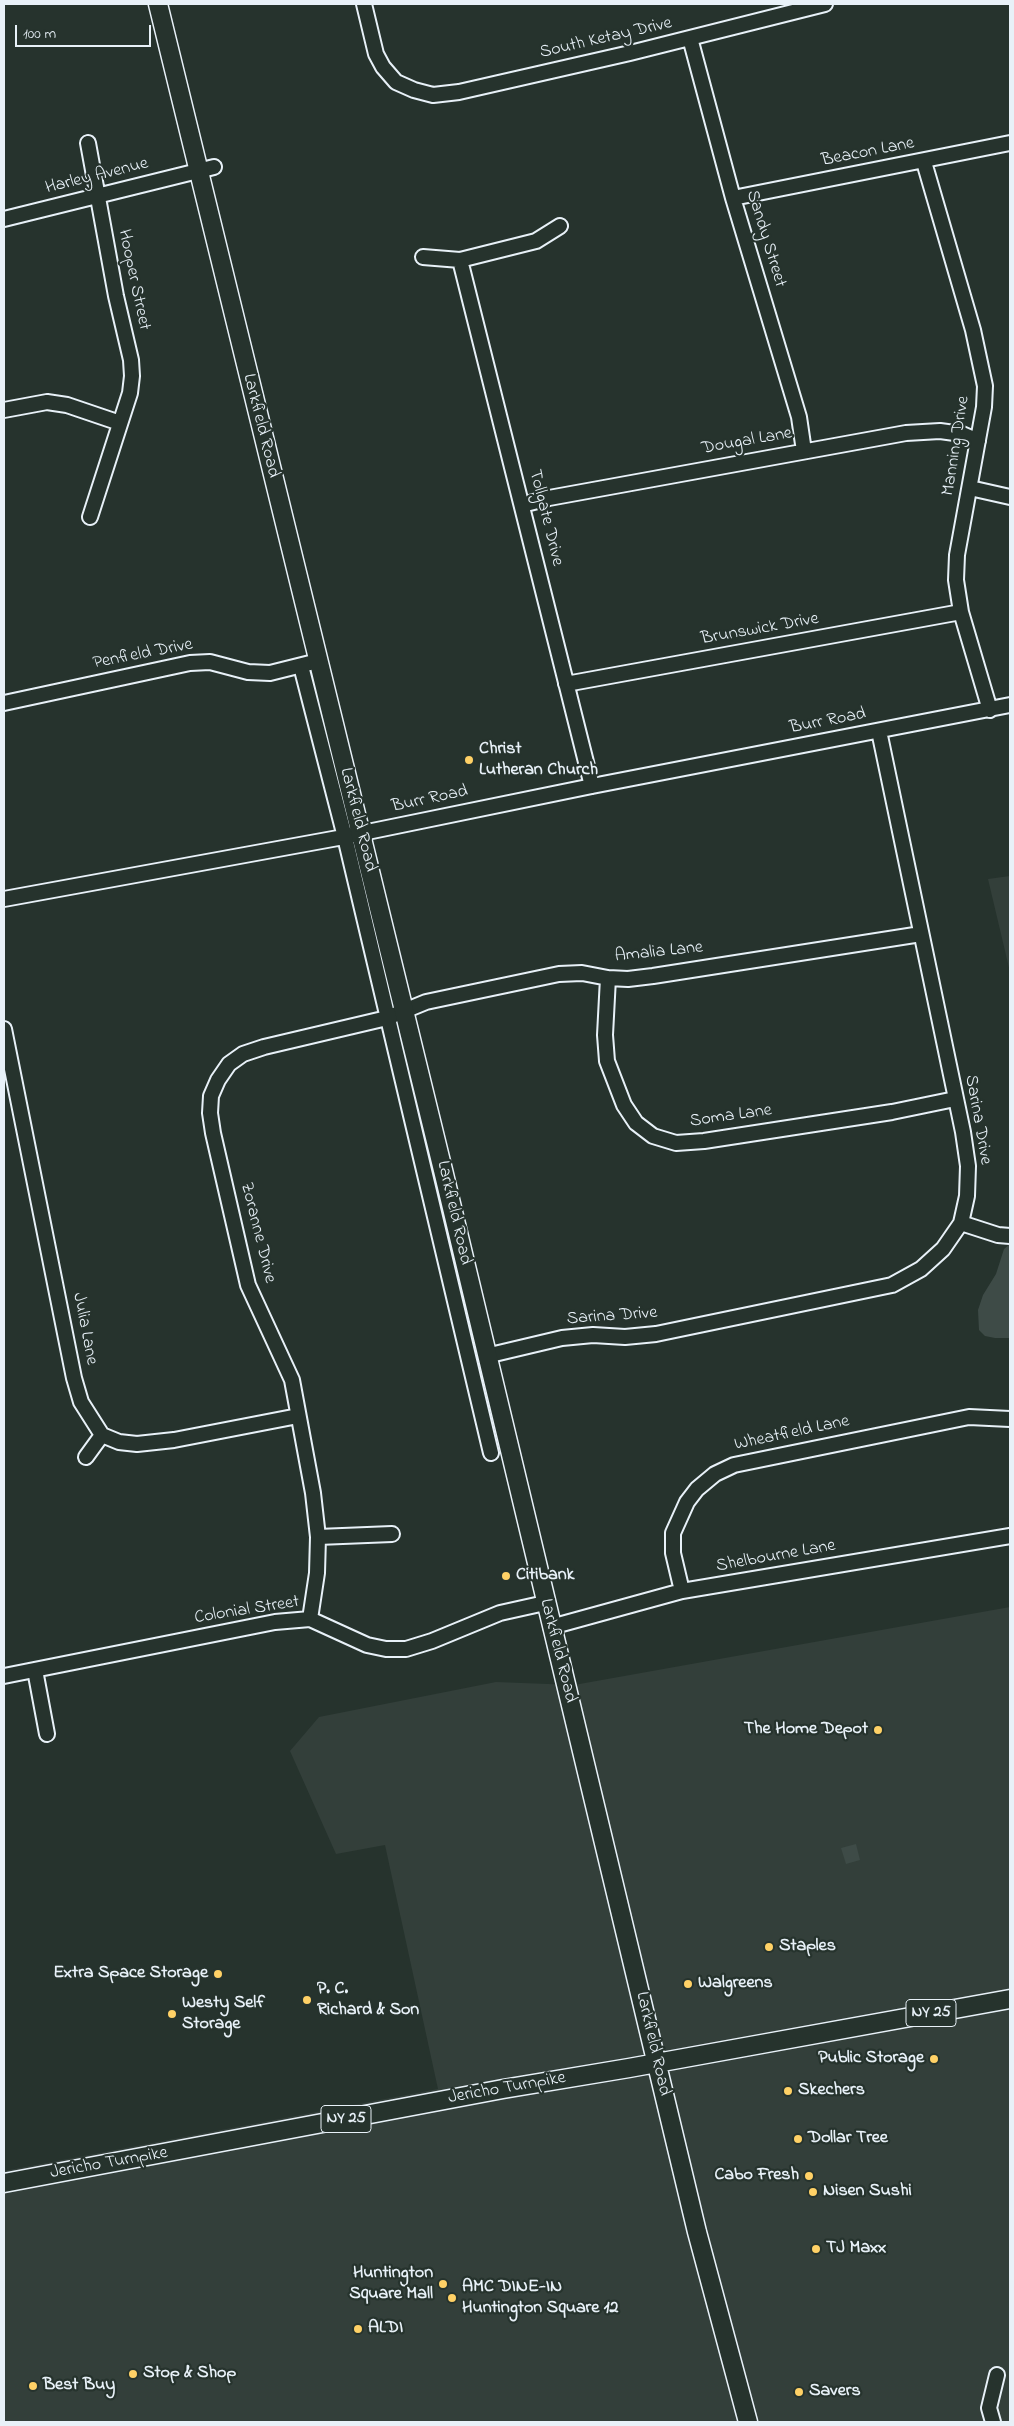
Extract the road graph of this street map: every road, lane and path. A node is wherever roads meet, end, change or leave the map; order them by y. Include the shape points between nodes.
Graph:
1 (158, 4) edge
2 (364, 4) edge
3 (825, 4) edge
4 (690, 38) junction
5 (88, 143) dead end
6 (1010, 143) edge
7 (924, 162) junction
8 (206, 169) junction
9 (97, 196) junction
10 (733, 198) junction
11 (4, 219) edge
12 (560, 226) dead end
13 (423, 257) dead end
14 (460, 260) junction
15 (4, 410) edge
16 (120, 423) junction
17 (978, 441) junction
18 (804, 451) junction
19 (970, 488) junction
20 (1010, 497) edge
21 (522, 505) junction
22 (90, 517) dead end
23 (961, 612) junction
24 (309, 663) junction
25 (566, 684) junction
26 (4, 703) edge
27 (1010, 705) edge
28 (990, 710) junction
29 (879, 732) junction
30 (592, 786) junction
31 (353, 835) junction
32 (4, 899) edge
33 (921, 934) junction
34 (608, 978) junction
35 (404, 1011) junction
36 (387, 1018) junction
37 (4, 1029) edge
38 (5, 1046) edge
39 (955, 1099) junction
40 (961, 1223) junction
41 (1010, 1236) edge
42 (486, 1356) junction
43 (298, 1416) junction
44 (1010, 1419) edge
45 (102, 1435) junction
46 (492, 1452) dead end
47 (86, 1457) dead end
48 (392, 1534) dead end
49 (1010, 1536) edge
50 (318, 1537) junction
51 (682, 1591) junction
52 (545, 1603) junction
53 (310, 1619) junction
54 (551, 1627) junction
55 (35, 1670) junction
56 (4, 1676) edge
57 (48, 1734) dead end
58 (1010, 1998) edge
59 (657, 2063) junction
60 (4, 2183) edge
61 (997, 2375) dead end
62 (748, 2422) edge
63 (993, 2422) edge

1 - 8 main road, Larkfield Road
2 - 4 street, South Ketay Drive via 376,54 383,67 396,82 433,94 459,92
3 - 4 street, South Ketay Drive
4 - 10 street, Sandy Street
5 - 9 street, Hooper Street
6 - 7 street, Beacon Lane
7 - 10 street, Beacon Lane
7 - 17 street, Manning Drive via 985,386
8 - 9 street, Harley Avenue
8 - 24 main road, Larkfield Road
9 - 11 street, Harley Avenue
9 - 16 street, Hooper Street via 131,360 130,393
10 - 18 street, Sandy Street via 794,400
12 - 14 street via 536,240
13 - 14 street
14 - 21 street, Tollgate Drive
15 - 16 street via 47,402
16 - 22 street, Hooper Street
17 - 18 street, Dougal Lane via 962,434 940,431 906,433
17 - 19 street, Manning Drive
18 - 21 street, Dougal Lane
19 - 20 street
19 - 23 street, Manning Drive via 957,555 956,580
21 - 25 street, Tollgate Drive
23 - 25 street, Brunswick Drive
23 - 28 street, Manning Drive
24 - 26 street, Penfield Drive via 270,673 210,662 190,663
24 - 31 main road, Larkfield Road
25 - 30 street, Tollgate Drive
27 - 28 street, Burr Road
28 - 29 street, Burr Road
29 - 30 street, Burr Road
29 - 33 street, Sarina Drive
30 - 31 street, Burr Road
31 - 32 street, Burr Road
31 - 35 main road, Larkfield Road
31 - 36 street, Larkfield Road
33 - 34 street, Amalia Lane via 653,976
33 - 39 street, Sarina Drive
34 - 35 street, Amalia Lane via 582,973 559,974 426,1002
34 - 39 street, Soma Lane via 607,1062 624,1105 636,1123 654,1136 676,1142 704,1141
35 - 36 street, Zoranne Drive
35 - 42 main road, Larkfield Road
36 - 43 street, Zoranne Drive via 243,1054 229,1064 211,1096 213,1134 248,1286 292,1380
36 - 46 street, Larkfield Road
37 - 38 street, Julia Lane
38 - 45 street, Julia Lane via 74,1378 82,1402
39 - 40 street, Sarina Drive via 968,1166 967,1196
40 - 41 street
40 - 42 street, Sarina Drive via 943,1249 921,1269 892,1285 656,1334 562,1338
42 - 52 main road, Larkfield Road
43 - 45 street via 174,1440 136,1444
43 - 50 street, Zoranne Drive
44 - 51 street, Wheatfield Lane via 969,1417 734,1465 716,1474 687,1502 673,1533 673,1553
45 - 47 street
48 - 50 street
49 - 51 street, Shelbourne Lane
50 - 53 street, Zoranne Drive via 317,1573
51 - 54 street, Shelbourne Lane
52 - 53 street, Colonial Street via 500,1613 406,1649 366,1645
52 - 54 main road, Larkfield Road
53 - 55 street, Colonial Street via 273,1623
54 - 59 main road, Larkfield Road
55 - 56 street, Colonial Street
55 - 57 street
58 - 59 main road, Jericho Turnpike / NY 25
59 - 60 main road, Jericho Turnpike / NY 25
59 - 62 main road, Larkfield Road via 697,2232
61 - 63 street via 989,2408

